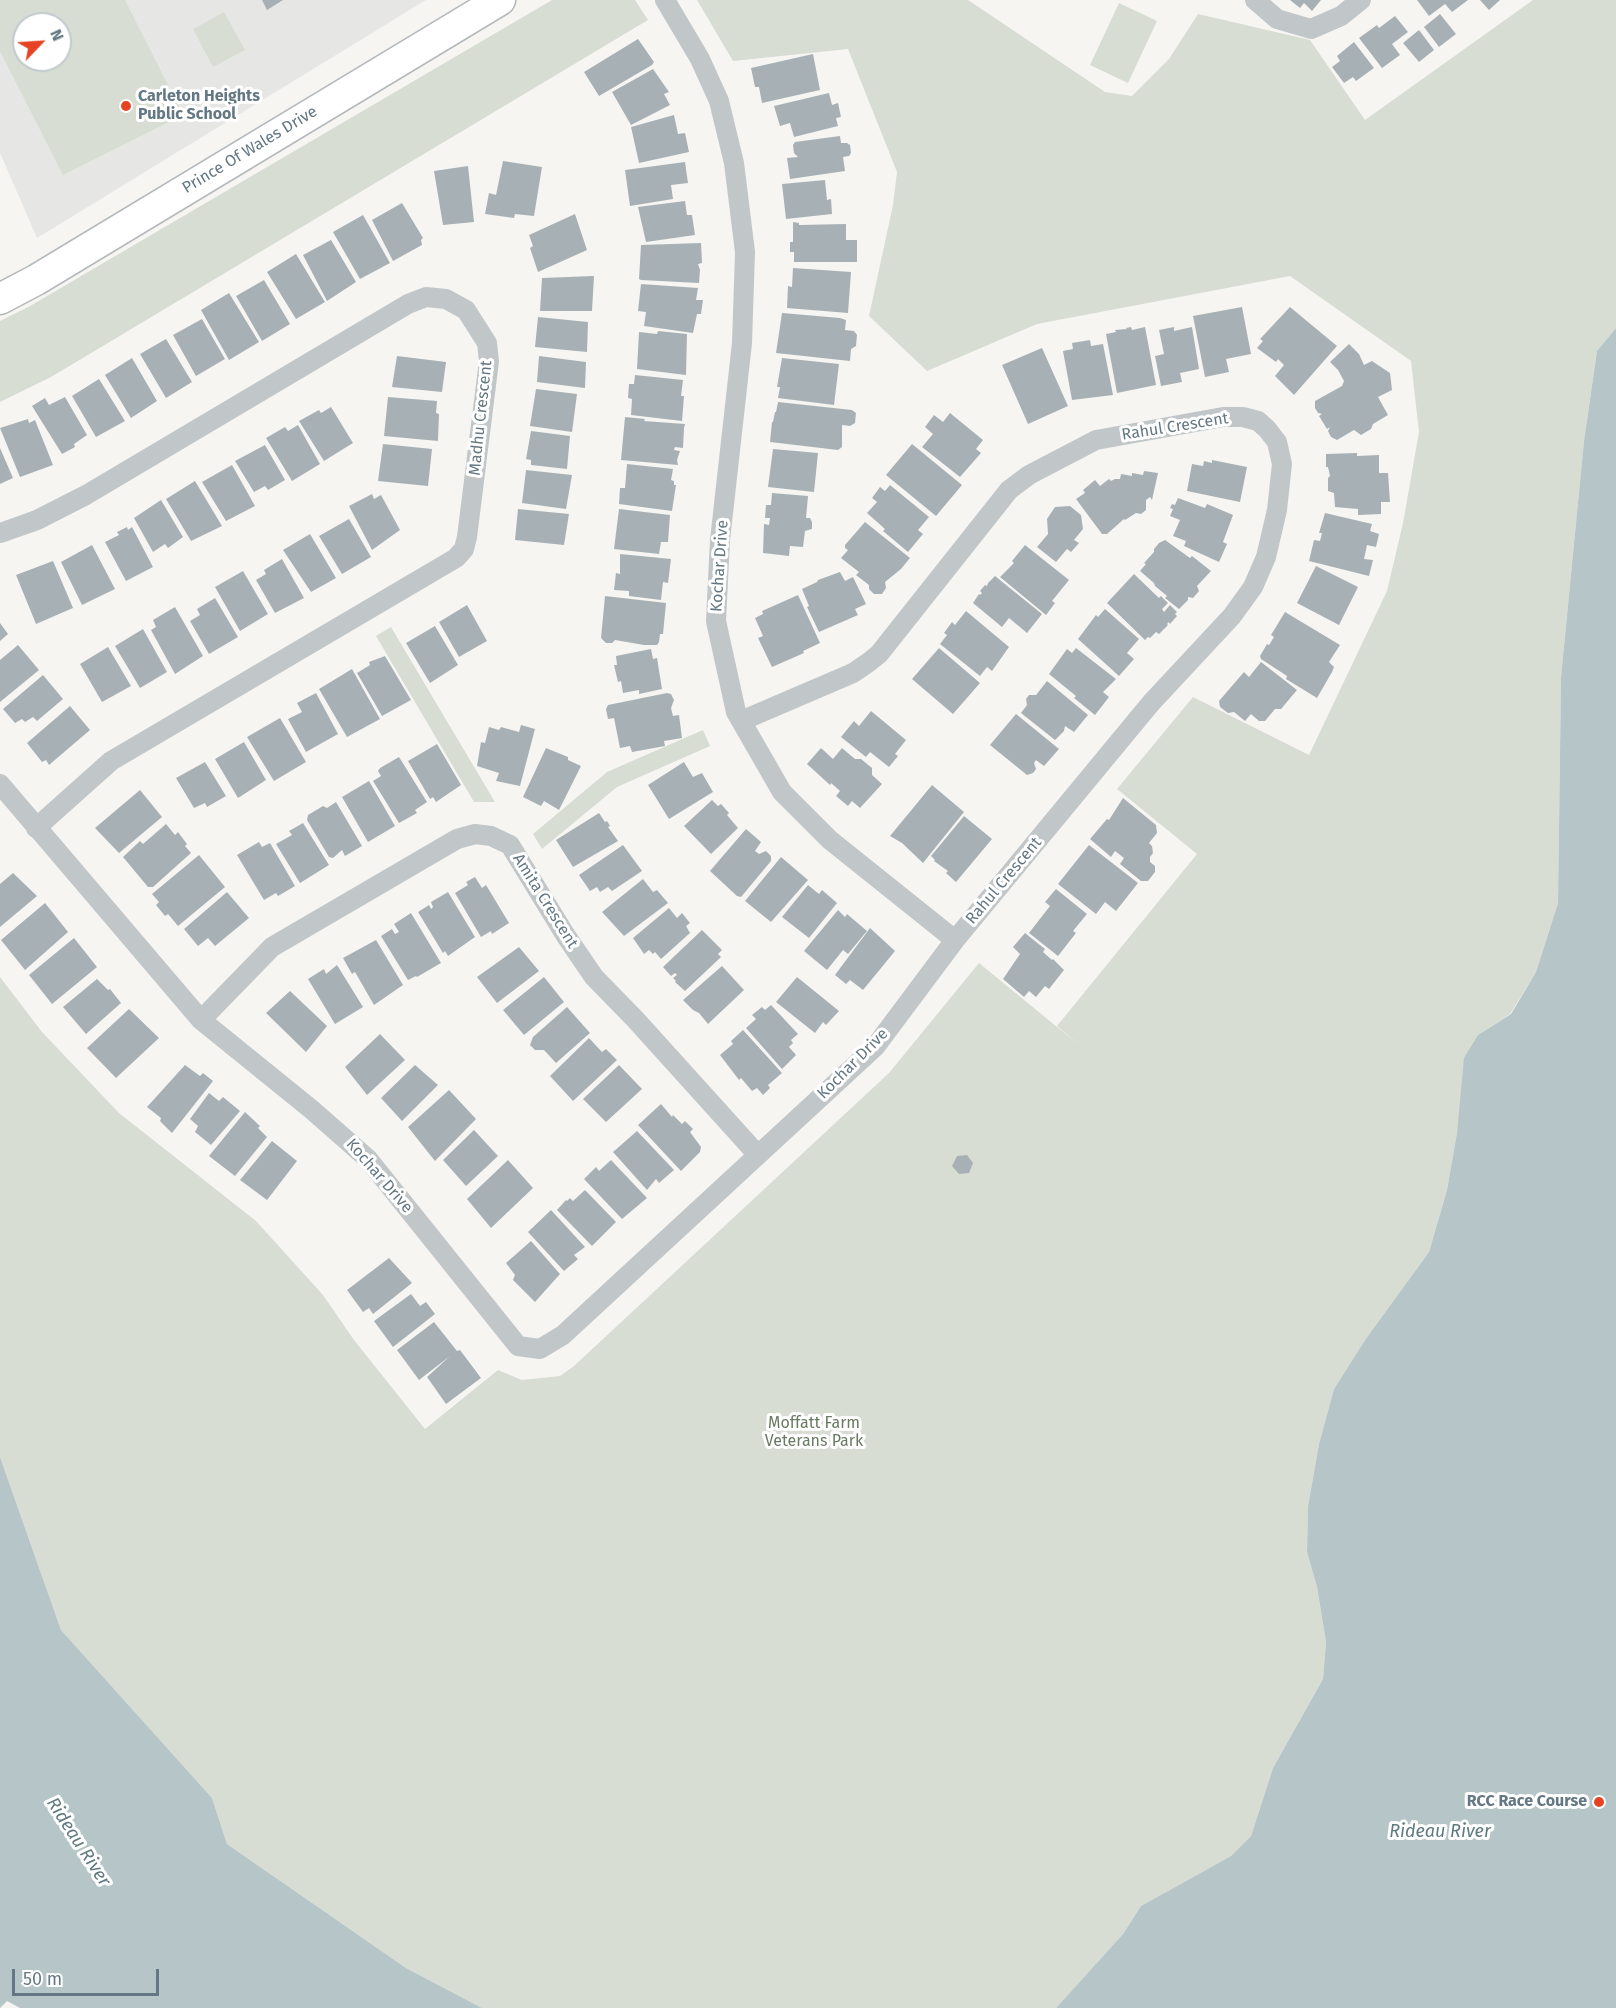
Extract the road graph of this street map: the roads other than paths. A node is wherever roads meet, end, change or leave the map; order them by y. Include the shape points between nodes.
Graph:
1 (500, 0) edge
2 (665, 0) edge
3 (1255, 0) edge
4 (1361, 0) edge
5 (0, 299) edge
6 (0, 533) edge
7 (741, 721) junction
8 (0, 784) edge
9 (36, 828) junction
10 (955, 940) junction
11 (201, 1020) junction
12 (757, 1154) junction

1 - 5 main road, Prince Of Wales Drive
2 - 7 street, Kochar Drive via 700,59 719,101 734,163 745,252 742,344 720,540 716,621
3 - 4 street via 1277,19 1311,29 1341,16
6 - 9 street, Madhu Crescent via 37,520 86,495 408,303 426,297 446,299 466,310 487,343 489,361 467,537 456,558 111,760
7 - 10 street, Kochar Drive via 782,792 830,840
7 - 10 street, Rahul Crescent via 853,673 879,654 1009,490 1029,475 1096,440 1223,417 1258,421 1267,429 1277,442 1282,464 1272,534 1253,587 1232,616 1151,703
8 - 9 street, Kochar Drive
9 - 11 street, Kochar Drive
10 - 12 street, Kochar Drive via 875,1047
11 - 12 street, Amita Crescent via 272,947 457,839 475,834 491,836 510,845 594,977
11 - 12 street, Kochar Drive via 368,1159 518,1346 540,1349 563,1335

